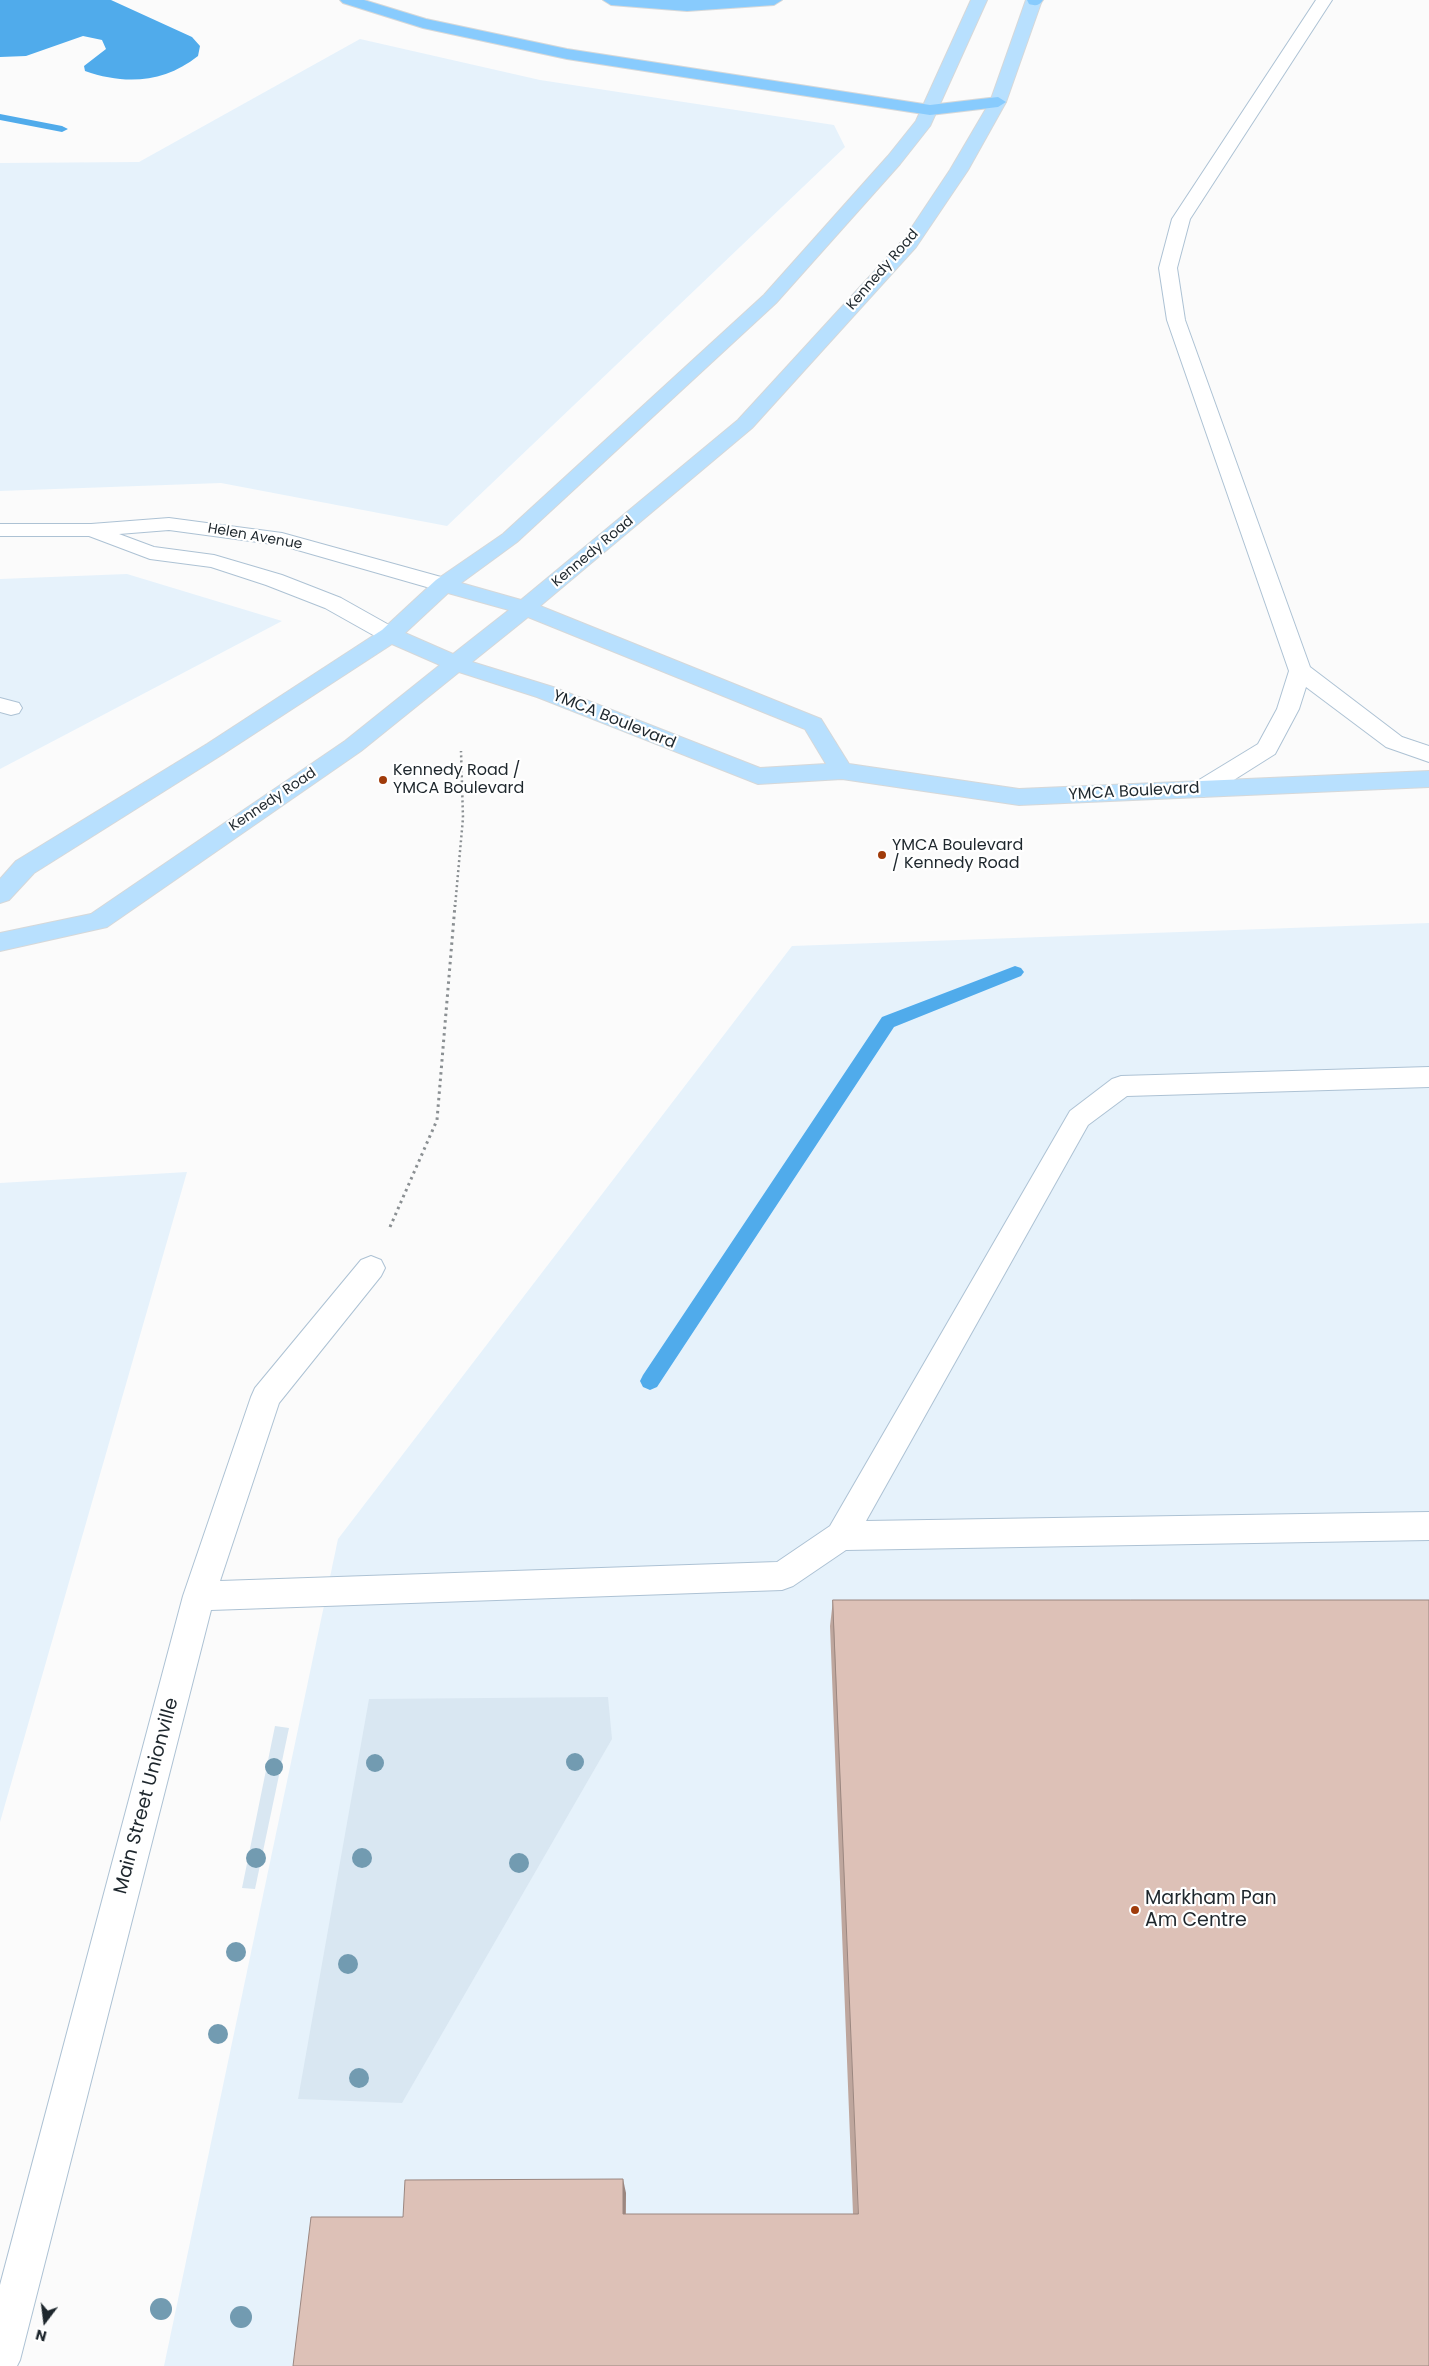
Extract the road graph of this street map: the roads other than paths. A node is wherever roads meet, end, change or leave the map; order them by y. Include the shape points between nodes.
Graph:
1 (348, 0) edge
2 (611, 0) edge
3 (774, 0) edge
4 (979, 0) edge
5 (1034, 0) edge
6 (1324, 0) edge
7 (998, 102) junction
8 (930, 110) junction
9 (0, 530) edge
10 (91, 530) junction
11 (444, 586) junction
12 (525, 608) junction
13 (390, 635) junction
14 (456, 664) junction
15 (1300, 671) junction
16 (1429, 754) edge
17 (842, 771) junction
18 (1429, 779) edge
19 (1202, 789) junction
20 (0, 894) edge
21 (0, 942) edge
22 (1429, 1078) edge
23 (372, 1268) road end
24 (1429, 1526) edge
25 (841, 1536) junction
26 (199, 1596) junction
27 (0, 2360) edge

1 - 8 highway via 423,23 568,54
2 - 3 highway via 687,6
4 - 8 main road
5 - 7 main road, Kennedy Road
6 - 15 street via 1181,219 1168,268 1176,320
7 - 8 highway
7 - 12 main road, Kennedy Road via 959,170 910,243 745,424
8 - 11 main road via 894,160 770,299 510,538
9 - 10 street, Helen Avenue
10 - 11 street, Helen Avenue via 169,524 282,540
10 - 13 street, Helen Avenue via 150,553 214,561 274,580 333,603
11 - 12 main road
11 - 13 main road
12 - 14 main road, Kennedy Road
12 - 17 main road via 813,724
13 - 14 main road, YMCA Boulevard
13 - 20 main road via 216,749 25,867
14 - 17 main road, YMCA Boulevard via 545,692 758,776
14 - 21 main road, Kennedy Road via 352,746 98,921
15 - 16 street via 1394,742
15 - 19 street via 1288,709 1267,749
17 - 19 main road, YMCA Boulevard via 1019,797
18 - 19 main road, YMCA Boulevard
22 - 25 street via 1121,1086 1079,1118
23 - 26 street, Main Street Unionville via 266,1397
24 - 25 street
25 - 26 street via 782,1576
26 - 27 street, Main Street Unionville

